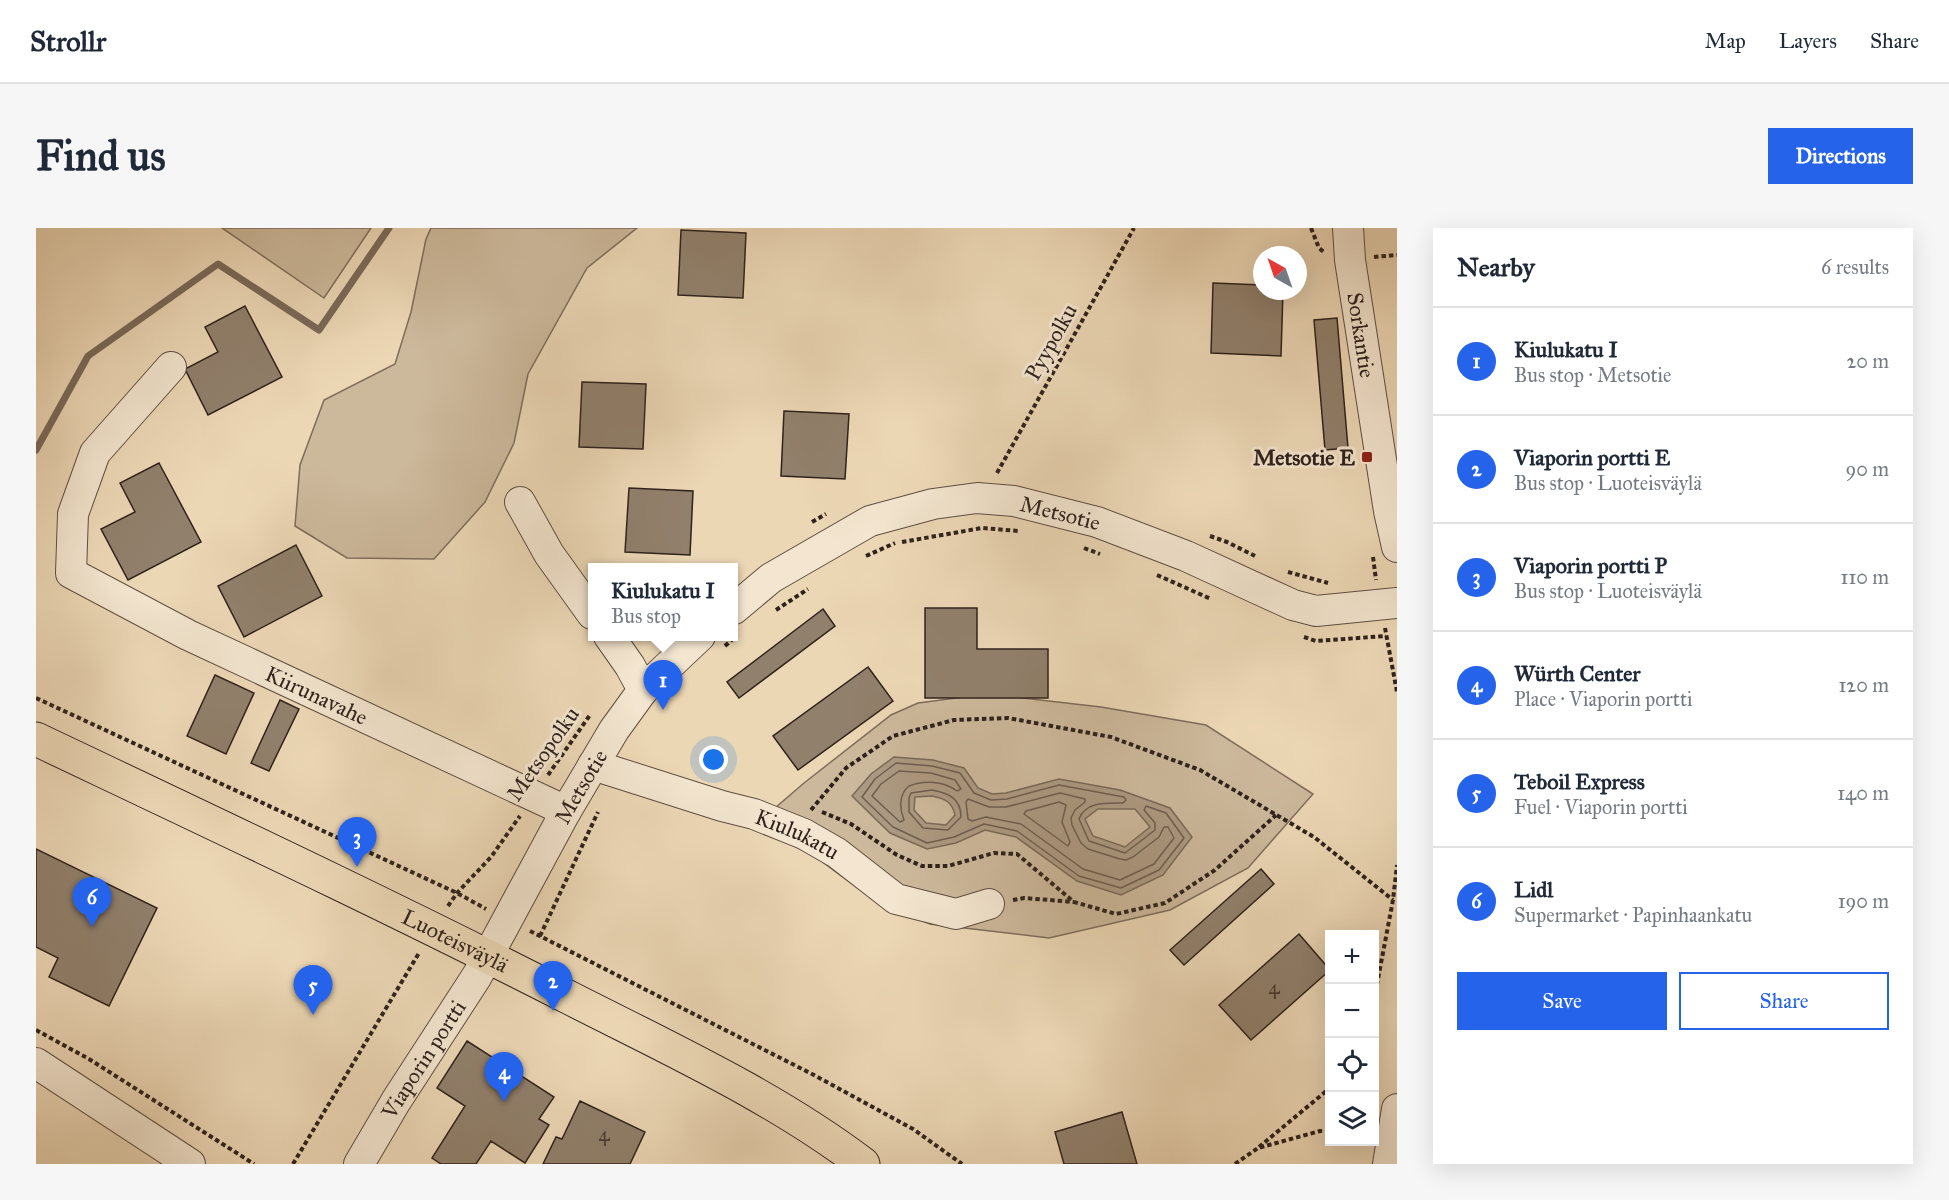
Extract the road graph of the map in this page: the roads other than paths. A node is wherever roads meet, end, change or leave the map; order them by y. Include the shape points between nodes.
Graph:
1 (1348, 228) edge
2 (171, 367) dead end
3 (520, 502) dead end
4 (1397, 547) edge
5 (1397, 603) edge
6 (588, 608) edge
7 (738, 620) edge
8 (612, 641) edge
9 (708, 645) edge
10 (643, 690) junction
11 (36, 739) edge
12 (605, 769) junction
13 (566, 811) junction
14 (989, 904) road end
15 (488, 956) junction
16 (36, 1063) edge
17 (1397, 1109) edge
18 (190, 1164) edge
19 (359, 1164) edge
20 (863, 1164) edge
21 (1388, 1164) edge

1 - 4 street, Sorkantie
2 - 13 street, Kiirunavahe via 95,453 73,514 71,573 188,635
3 - 6 street via 549,554
5 - 7 street, Metsotie via 1316,611 1293,605 1186,556 1097,522 1014,501 977,498 933,504 870,521 771,578
8 - 10 street
9 - 10 street, Metsotie
10 - 12 street, Metsotie via 614,730
11 - 15 main road, Luoteisväylä
12 - 13 street, Metsotie
12 - 14 street, Kiulukatu via 722,806 808,821 837,853 896,899 956,914
13 - 15 street, Metsotie
15 - 19 street, Viaporin portti
15 - 20 main road, Luoteisväylä via 719,1074 803,1121
16 - 18 street
17 - 21 street

